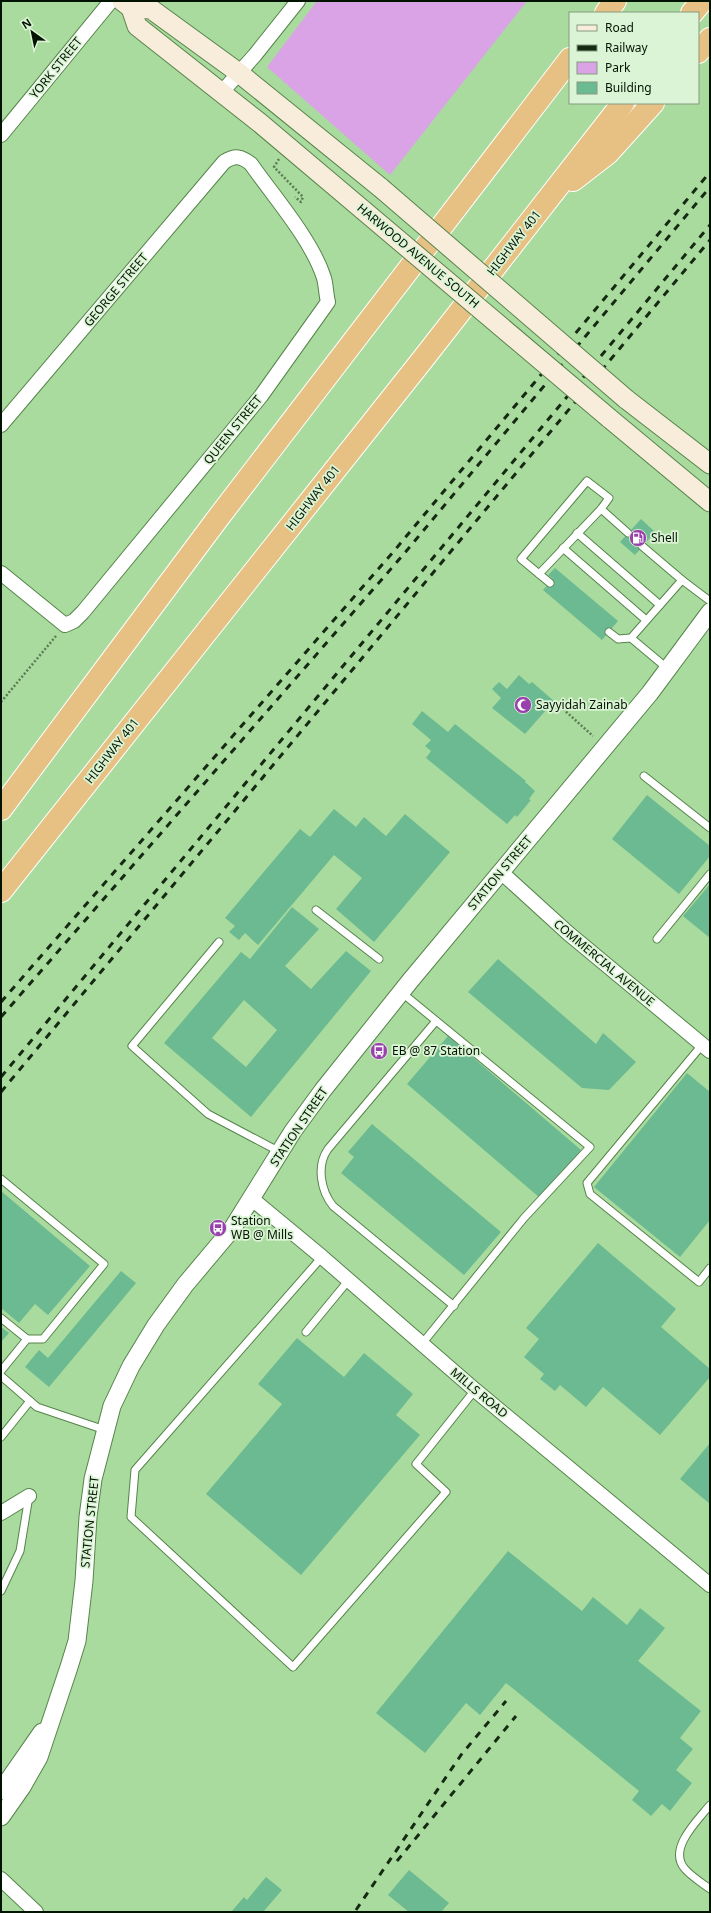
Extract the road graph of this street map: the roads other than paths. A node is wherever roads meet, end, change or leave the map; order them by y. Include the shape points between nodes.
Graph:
1 (110, 1) edge
2 (298, 1) edge
3 (615, 1) edge
4 (702, 1) edge
5 (127, 4) edge
6 (607, 12) edge
7 (693, 12) edge
8 (710, 39) edge
9 (699, 51) edge
10 (569, 59) edge
11 (239, 73) junction
12 (221, 93) junction
13 (622, 104) edge
14 (652, 104) edge
15 (1, 135) edge
16 (232, 157) joint
17 (547, 201) junction
18 (1, 425) edge
19 (710, 464) edge
20 (710, 502) edge
21 (601, 508) junction
22 (577, 533) junction
23 (628, 533) dead end
24 (642, 546) dead end
25 (563, 548) junction
26 (1, 573) edge
27 (539, 574) junction
28 (682, 580) junction
29 (550, 583) dead end
30 (710, 601) edge
31 (660, 604) junction
32 (710, 612) edge
33 (646, 620) junction
34 (609, 632) dead end
35 (631, 638) junction
36 (668, 669) junction
37 (644, 776) dead end
38 (1, 809) edge
39 (710, 828) edge
40 (501, 872) junction
41 (710, 874) edge
42 (1, 890) edge
43 (316, 910) dead end
44 (657, 939) dead end
45 (219, 942) dead end
46 (379, 959) dead end
47 (401, 992) junction
48 (436, 1021) junction
49 (706, 1048) edge
50 (280, 1152) junction
51 (1, 1179) edge
52 (252, 1199) junction
53 (322, 1257) junction
54 (710, 1268) edge
55 (348, 1281) junction
56 (454, 1306) junction
57 (1, 1318) edge
58 (306, 1332) dead end
59 (27, 1339) junction
60 (421, 1344) junction
61 (1, 1371) edge
62 (1, 1376) edge
63 (475, 1390) junction
64 (30, 1401) junction
65 (105, 1430) junction
66 (1, 1437) edge
67 (29, 1496) joint
68 (1, 1513) edge
69 (710, 1585) edge
70 (1, 1591) edge
71 (51, 1720) junction
72 (1, 1791) edge
73 (710, 1805) edge
74 (1, 1817) edge
75 (1, 1879) edge
76 (710, 1889) edge
77 (36, 1912) edge

1 - 15 street, YORK STREET
2 - 11 street
3 - 6 highway
4 - 7 highway
5 - 11 main road, HARWOOD AVENUE SOUTH via 151,9
5 - 12 main road, HARWOOD AVENUE SOUTH via 137,26
8 - 9 highway
10 - 38 highway via 218,518
11 - 12 street
11 - 19 main road, HARWOOD AVENUE SOUTH, bridge via 381,188 626,399
12 - 20 main road, HARWOOD AVENUE SOUTH, bridge via 260,123
13 - 17 highway, HIGHWAY 401
14 - 17 highway via 608,153
16 - 18 street, GEORGE STREET via 224,162
16 - 26 street, QUEEN STREET via 242,157 251,164 303,237 324,278 328,302 261,396 74,621 65,625
17 - 42 highway, HIGHWAY 401
21 - 22 lane
21 - 23 lane
21 - 27 lane via 609,498 587,481 521,559
22 - 25 lane
22 - 31 lane
24 - 28 lane
25 - 27 lane
25 - 33 lane
27 - 29 lane
28 - 30 lane
28 - 31 lane
31 - 33 lane
32 - 36 street, STATION STREET
33 - 35 lane
34 - 35 lane via 618,639
35 - 36 lane
36 - 40 street, STATION STREET
37 - 39 lane
40 - 47 street, STATION STREET
40 - 49 street, COMMERCIAL AVENUE via 568,934
41 - 44 lane
43 - 46 lane
45 - 50 lane via 132,1046 208,1114
47 - 48 lane
47 - 50 street, STATION STREET via 323,1090
48 - 56 lane via 326,1152 322,1165 322,1182 326,1196 333,1206
48 - 56 lane via 590,1147 524,1218
49 - 54 lane via 587,1183 590,1194 699,1282
50 - 52 street, STATION STREET
51 - 59 lane via 104,1264 43,1339
52 - 53 street, MILLS ROAD
52 - 65 street, STATION STREET via 156,1325 112,1406
53 - 55 street, MILLS ROAD
53 - 63 lane via 135,1470 131,1518 293,1667 446,1492 416,1464
55 - 58 lane
55 - 60 street, MILLS ROAD
56 - 60 lane
57 - 59 lane
59 - 61 lane
60 - 63 street, MILLS ROAD
62 - 64 lane
63 - 69 street, MILLS ROAD
64 - 65 lane via 38,1407
64 - 66 lane
65 - 71 street, STATION STREET via 93,1479 76,1641
67 - 68 street
67 - 70 lane via 20,1551
71 - 72 street, STATION STREET
71 - 74 street, STATION STREET via 39,1757
73 - 76 lane via 682,1841 679,1860 685,1869
75 - 77 street

